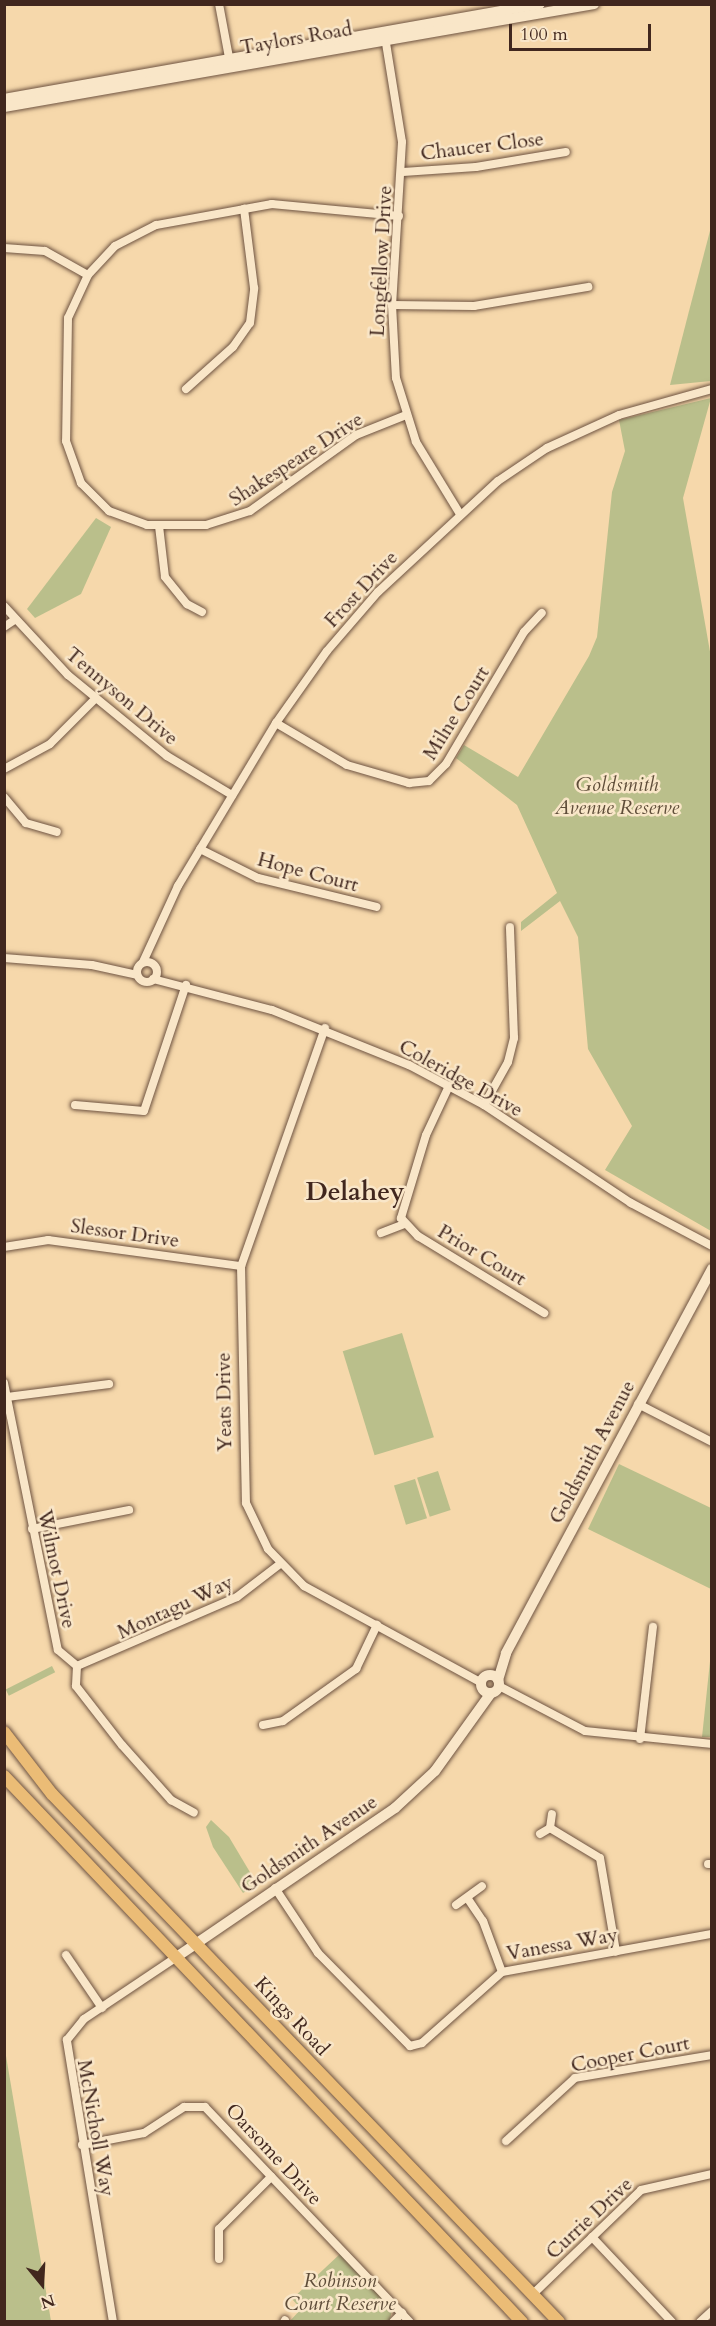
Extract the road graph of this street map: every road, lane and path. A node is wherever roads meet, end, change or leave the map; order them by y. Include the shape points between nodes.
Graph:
1 (219, 4) edge
2 (540, 4) edge
3 (594, 4) edge
4 (490, 13) edge
5 (385, 36) junction
6 (230, 63) junction
7 (4, 99) edge
8 (4, 107) edge
9 (566, 152) dead end
10 (403, 172) junction
11 (244, 209) junction
12 (399, 216) junction
13 (4, 248) edge
14 (88, 275) junction
15 (588, 287) dead end
16 (392, 305) junction
17 (186, 389) dead end
18 (711, 389) edge
19 (406, 415) junction
20 (460, 514) junction
21 (159, 526) junction
22 (4, 606) edge
23 (202, 612) dead end
24 (542, 613) dead end
25 (16, 619) junction
26 (4, 627) edge
27 (96, 698) junction
28 (276, 723) junction
29 (4, 769) edge
30 (232, 795) junction
31 (4, 797) edge
32 (57, 832) dead end
33 (200, 849) junction
34 (377, 907) dead end
35 (510, 927) dead end
36 (153, 942) junction
37 (4, 958) edge
38 (141, 964) junction
39 (155, 967) junction
40 (115, 968) junction
41 (137, 975) junction
42 (153, 980) junction
43 (175, 981) junction
44 (186, 985) junction
45 (325, 1028) junction
46 (450, 1086) junction
47 (75, 1105) dead end
48 (484, 1105) junction
49 (404, 1224) junction
50 (381, 1233) dead end
51 (711, 1246) edge
52 (4, 1247) edge
53 (241, 1266) junction
54 (711, 1269) edge
55 (544, 1312) dead end
56 (4, 1383) edge
57 (109, 1384) dead end
58 (7, 1397) junction
59 (638, 1404) junction
60 (711, 1442) edge
61 (129, 1510) dead end
62 (32, 1529) junction
63 (280, 1564) junction
64 (377, 1625) junction
65 (653, 1627) dead end
66 (77, 1666) junction
67 (490, 1684) junction
68 (263, 1725) dead end
69 (4, 1732) edge
70 (640, 1738) junction
71 (711, 1744) edge
72 (4, 1776) edge
73 (194, 1814) dead end
74 (552, 1814) dead end
75 (550, 1828) junction
76 (540, 1834) dead end
77 (482, 1886) dead end
78 (275, 1888) junction
79 (468, 1899) junction
80 (456, 1905) dead end
81 (710, 1935) edge
82 (196, 1942) junction
83 (616, 1952) junction
84 (66, 1955) dead end
85 (175, 1958) junction
86 (502, 1972) junction
87 (102, 2008) junction
88 (711, 2055) edge
89 (506, 2141) dead end
90 (82, 2145) junction
91 (711, 2174) edge
92 (271, 2177) junction
93 (592, 2236) junction
94 (219, 2259) dead end
95 (532, 2295) junction
96 (711, 2311) edge
97 (402, 2313) junction
98 (113, 2322) edge
99 (393, 2322) edge
100 (410, 2322) edge
101 (522, 2322) edge
102 (559, 2322) edge
103 (672, 2322) edge
104 (700, 2322) edge

1 - 6 street
2 - 4 street, Taylors Road
3 - 4 street, Taylors Road
4 - 5 street, Taylors Road
5 - 6 street, Taylors Road
5 - 10 street, Longfellow Drive
6 - 7 street, Taylors Road
6 - 8 street, Taylors Road
9 - 10 street, Chaucer Close via 476,167
10 - 12 street, Longfellow Drive
11 - 12 street, Shakespeare Drive via 286,204
11 - 14 street, Shakespeare Drive via 142,230 115,246
11 - 17 street via 255,295 250,323 233,347
12 - 16 street, Longfellow Drive
13 - 14 street via 45,251
14 - 21 street, Shakespeare Drive via 65,332 70,458 98,503 128,520
15 - 16 street via 474,306
16 - 19 street, Longfellow Drive via 393,357
18 - 20 street, Frost Drive via 619,415 570,436 523,463
19 - 20 street, Longfellow Drive via 428,466
19 - 21 street, Shakespeare Drive via 356,435 239,517 206,525
20 - 28 street, Frost Drive via 350,622
21 - 23 street via 165,577 188,604
22 - 25 street, Tennyson Drive
24 - 28 street, Milne Court via 524,632 446,764 429,781 409,783 347,765
25 - 26 street
25 - 27 street, Tennyson Drive
27 - 29 street via 50,744
27 - 30 street, Tennyson Drive via 167,756
28 - 30 street, Frost Drive
30 - 33 street, Frost Drive
31 - 32 street via 26,824
33 - 34 street, Hope Court via 258,878
33 - 36 street, Frost Drive
35 - 48 street via 514,1038 508,1062
36 - 38 street, Frost Drive
36 - 39 street, Frost Drive
37 - 40 street
38 - 39 street, Coleridge Drive
38 - 40 street
38 - 41 street, Frost Drive
39 - 42 street, Frost Drive
39 - 43 street, Coleridge Drive
40 - 41 street
41 - 42 street, Coleridge Drive
42 - 43 street, Coleridge Drive
43 - 44 street, Coleridge Drive
44 - 45 street, Coleridge Drive
44 - 47 street via 144,1111
45 - 46 street, Coleridge Drive
45 - 53 street, Yeats Drive
46 - 48 street, Coleridge Drive
46 - 49 street via 402,1204
48 - 51 street, Coleridge Drive via 603,1186
49 - 50 street
49 - 55 street, Prior Court
52 - 53 street, Slessor Drive via 48,1240
53 - 63 street, Yeats Drive via 244,1493 256,1530
54 - 59 street, Goldsmith Avenue
56 - 58 street, Wilmot Drive
57 - 58 street
58 - 62 street, Wilmot Drive
59 - 60 street
59 - 67 street, Goldsmith Avenue
61 - 62 street
62 - 66 street, Wilmot Drive via 53,1635 61,1655
63 - 64 street, Yeats Drive via 304,1586
63 - 66 street, Montagu Way via 237,1597
64 - 67 street, Yeats Drive
64 - 68 street via 356,1669 282,1721
65 - 70 street
66 - 73 street via 76,1686 122,1745 171,1800
67 - 70 street, Yeats Drive via 585,1731
67 - 78 street, Goldsmith Avenue via 472,1717 415,1791
69 - 82 main road, Kings Road via 52,1794
70 - 71 street, Yeats Drive
72 - 85 main road
74 - 75 street
75 - 76 street
75 - 83 street via 600,1858
77 - 79 street
78 - 82 street, Goldsmith Avenue
78 - 86 street, Vanessa Way via 328,1965 401,2042 415,2047
79 - 80 street
79 - 86 street via 483,1921
81 - 83 street, Vanessa Way
82 - 85 street, Goldsmith Avenue
82 - 95 main road, Kings Road
83 - 86 street, Vanessa Way
84 - 87 street
85 - 87 street, McNicholl Way
85 - 101 main road
87 - 90 street, McNicholl Way via 74,2027 67,2040
88 - 89 street, Cooper Court via 575,2078
90 - 92 street, Oarsome Drive via 144,2133 180,2108 199,2104
90 - 98 street, McNicholl Way
91 - 93 street, Currie Drive via 651,2184
92 - 94 street via 219,2229
92 - 97 street, Oarsome Drive
93 - 95 street, Currie Drive
93 - 103 street
95 - 102 main road, Kings Road
96 - 104 street
97 - 99 street
97 - 100 street, Oarsome Drive

